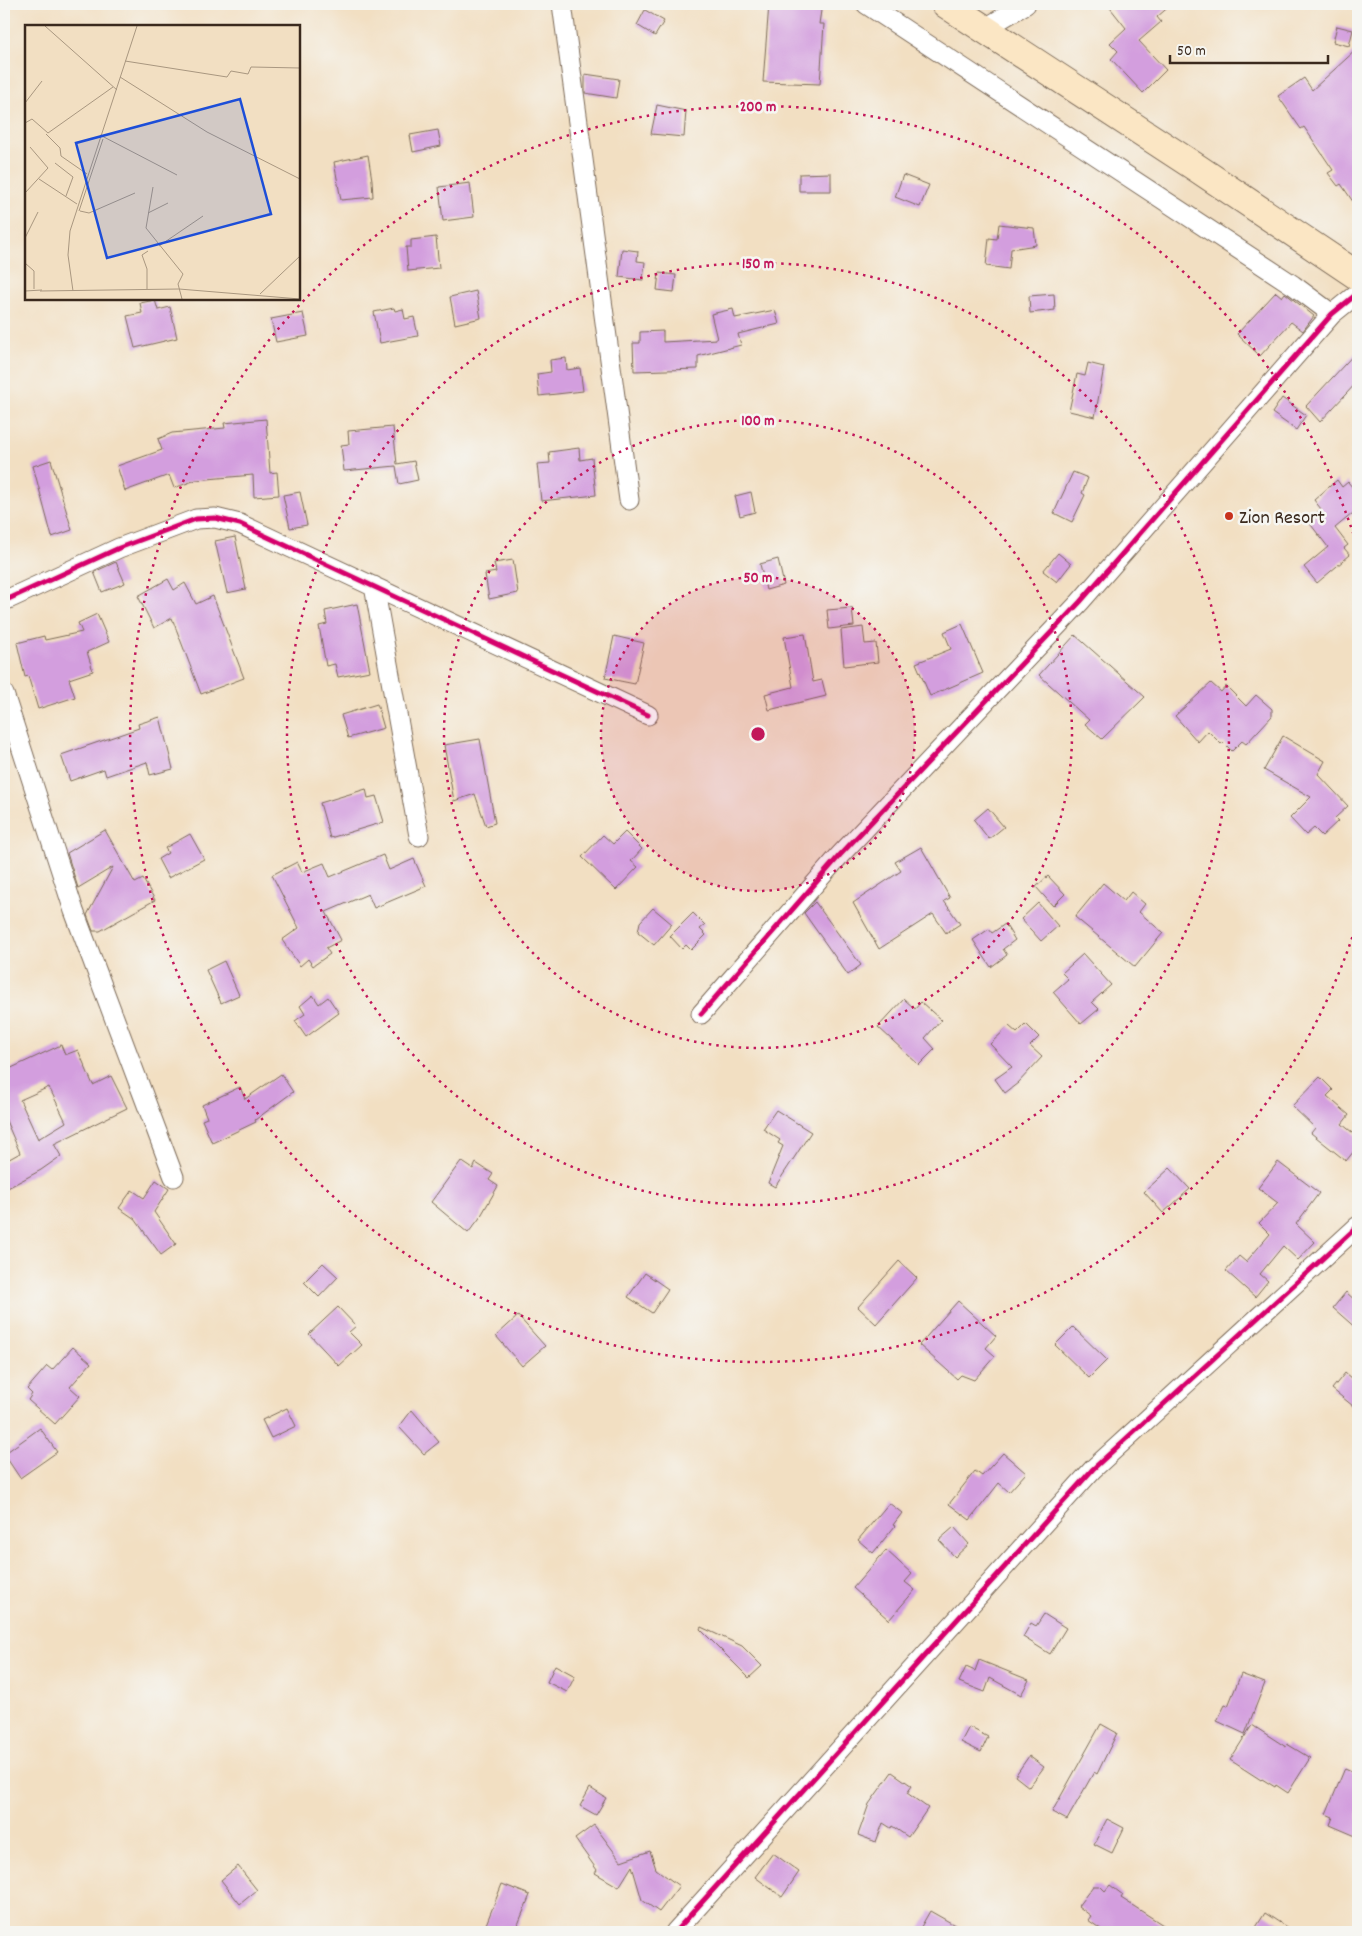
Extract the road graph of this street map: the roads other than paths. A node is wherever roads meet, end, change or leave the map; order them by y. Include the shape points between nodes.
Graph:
1 (562, 4) edge
2 (866, 4) edge
3 (946, 4) edge
4 (1026, 4) edge
5 (984, 29) junction
6 (1358, 276) edge
7 (1358, 293) edge
8 (1332, 314) junction
9 (629, 500) dead end
10 (374, 586) junction
11 (4, 601) edge
12 (4, 694) edge
13 (648, 715) dead end
14 (419, 836) dead end
15 (701, 1014) dead end
16 (174, 1177) dead end
17 (1358, 1226) edge
18 (675, 1932) edge

1 - 9 street
2 - 8 street via 1294,285
3 - 5 street
4 - 5 street
5 - 6 street
7 - 8 street
8 - 15 street via 1080,602 840,855
10 - 11 street via 240,524 215,518 196,519 119,548
10 - 13 street
10 - 14 street
12 - 16 street via 74,911
17 - 18 street via 1093,1469

